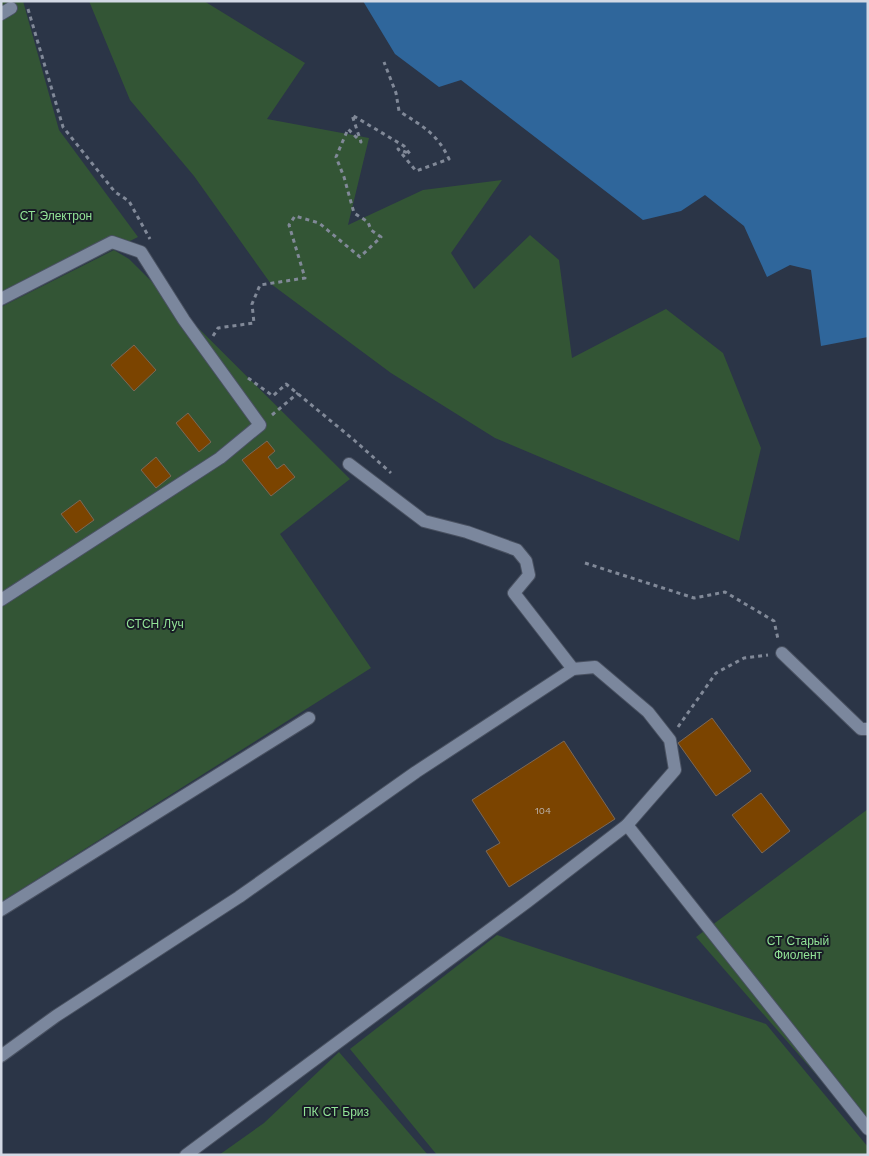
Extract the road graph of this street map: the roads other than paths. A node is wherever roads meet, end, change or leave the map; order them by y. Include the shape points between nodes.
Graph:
1 (1, 299) edge
2 (349, 464) dead end
3 (1, 600) edge
4 (782, 653) road end
5 (573, 669) junction
6 (309, 718) dead end
7 (868, 729) edge
8 (627, 825) junction
9 (1, 910) edge
10 (1, 1056) edge
11 (868, 1129) edge
12 (186, 1155) edge

1 - 3 street via 112,242 141,252 184,320 260,425 220,458
2 - 5 street via 424,521 517,550 526,562 529,575 514,593
4 - 7 street via 861,729
5 - 8 street via 596,667 648,712 670,740 675,770
5 - 10 street via 416,772 239,897 56,1016
6 - 9 street
8 - 11 street
8 - 12 street

